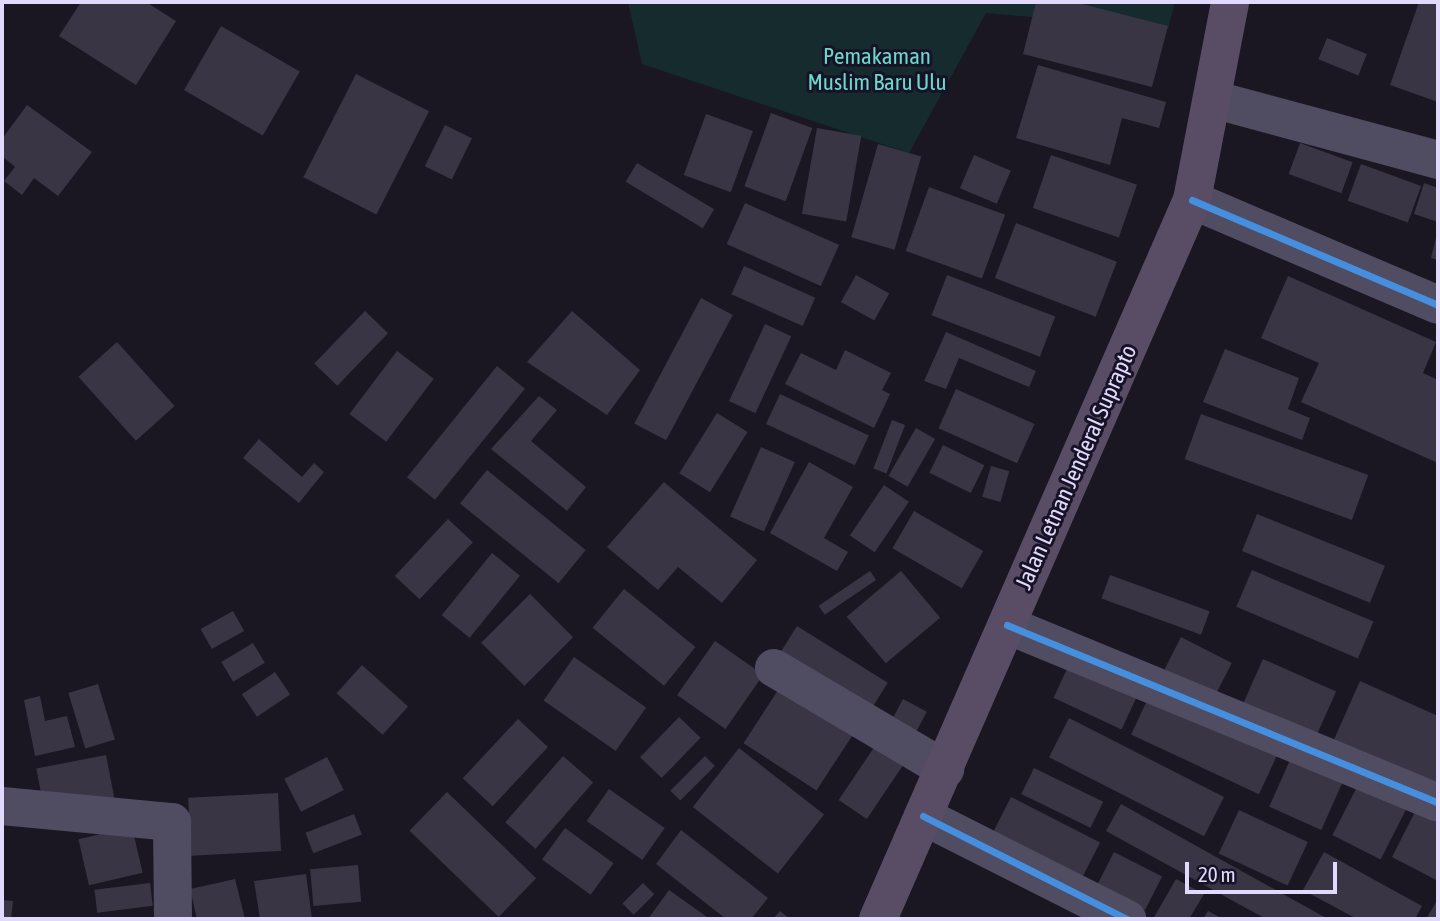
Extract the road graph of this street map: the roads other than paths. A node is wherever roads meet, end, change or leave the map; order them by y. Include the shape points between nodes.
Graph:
1 (1230, 2) edge
2 (1212, 99) junction
3 (1438, 160) edge
4 (1192, 200) junction
5 (1438, 305) edge
6 (1007, 625) junction
7 (774, 668) dead end
8 (944, 769) junction
9 (1438, 803) edge
10 (2, 806) edge
11 (923, 816) junction
12 (173, 919) edge
13 (878, 919) edge
14 (1127, 919) edge

1 - 2 main road, Jalan Letnan Jenderal Suprapto
2 - 3 street
2 - 4 main road, Jalan Letnan Jenderal Suprapto
4 - 5 street
4 - 6 main road, Jalan Letnan Jenderal Suprapto
6 - 8 main road, Jalan Letnan Jenderal Suprapto
6 - 9 street
7 - 8 street
8 - 11 main road, Jalan Letnan Jenderal Suprapto
10 - 12 street via 172,822
11 - 13 main road, Jalan Letnan Jenderal Suprapto
11 - 14 street

